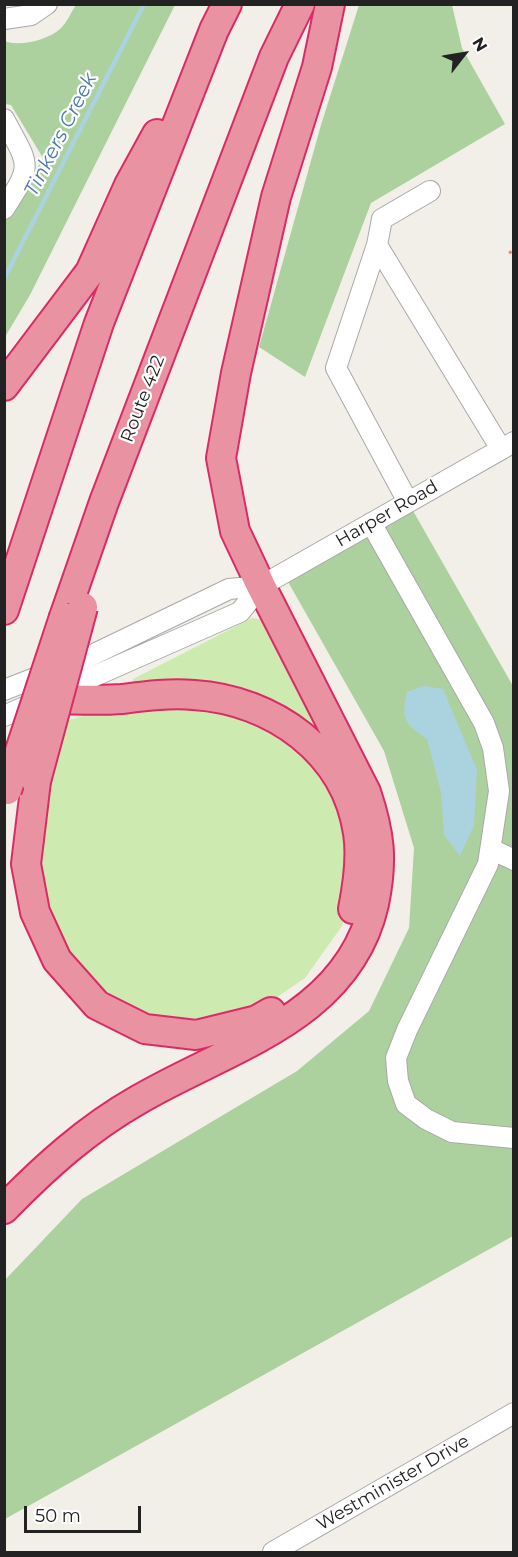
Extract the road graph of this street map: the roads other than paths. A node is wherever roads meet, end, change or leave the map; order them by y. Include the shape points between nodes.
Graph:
1 (47, 4) edge
2 (227, 4) edge
3 (300, 4) edge
4 (330, 4) edge
5 (4, 19) edge
6 (214, 30) junction
7 (4, 119) edge
8 (430, 191) dead end
9 (4, 209) edge
10 (377, 245) junction
11 (4, 386) edge
12 (507, 445) edge
13 (408, 502) junction
14 (370, 523) junction
15 (261, 586) junction
16 (4, 610) edge
17 (73, 612) junction
18 (4, 690) edge
19 (44, 699) junction
20 (4, 716) edge
21 (6, 795) edge
22 (491, 849) junction
23 (513, 860) edge
24 (513, 1138) edge
25 (4, 1209) edge
26 (511, 1422) edge
27 (273, 1552) edge

1 - 5 street via 31,15
2 - 6 highway
3 - 17 highway, Route 422 via 274,57 104,502
4 - 15 highway via 317,67 276,197 221,458 235,531
6 - 11 highway via 129,185 90,272
6 - 16 highway via 99,323
7 - 9 street via 24,156 27,170
8 - 10 street via 382,219
10 - 12 street
10 - 13 street via 336,368
12 - 13 street, Harper Road
13 - 14 street, Harper Road
14 - 15 street, Harper Road
14 - 22 street via 484,723 493,748 499,791
15 - 18 street, Harper Road via 229,589 86,658
15 - 19 street, Harper Road via 240,612
15 - 25 highway via 366,792 377,825 380,863 369,925 355,956 334,984 297,1016 138,1100 96,1127 50,1162
17 - 19 highway, bridge via 36,781 26,864 40,922 57,960 97,1005 145,1029 196,1035 257,1020 308,988 331,960 350,927 360,874 359,834 351,802 317,748 295,728 251,707 197,695 155,694 120,699
17 - 21 highway, bridge
19 - 20 street, Harper Road
22 - 23 street
22 - 24 street via 488,864 396,1058 406,1104 426,1119 452,1132
26 - 27 street, Westminister Drive

